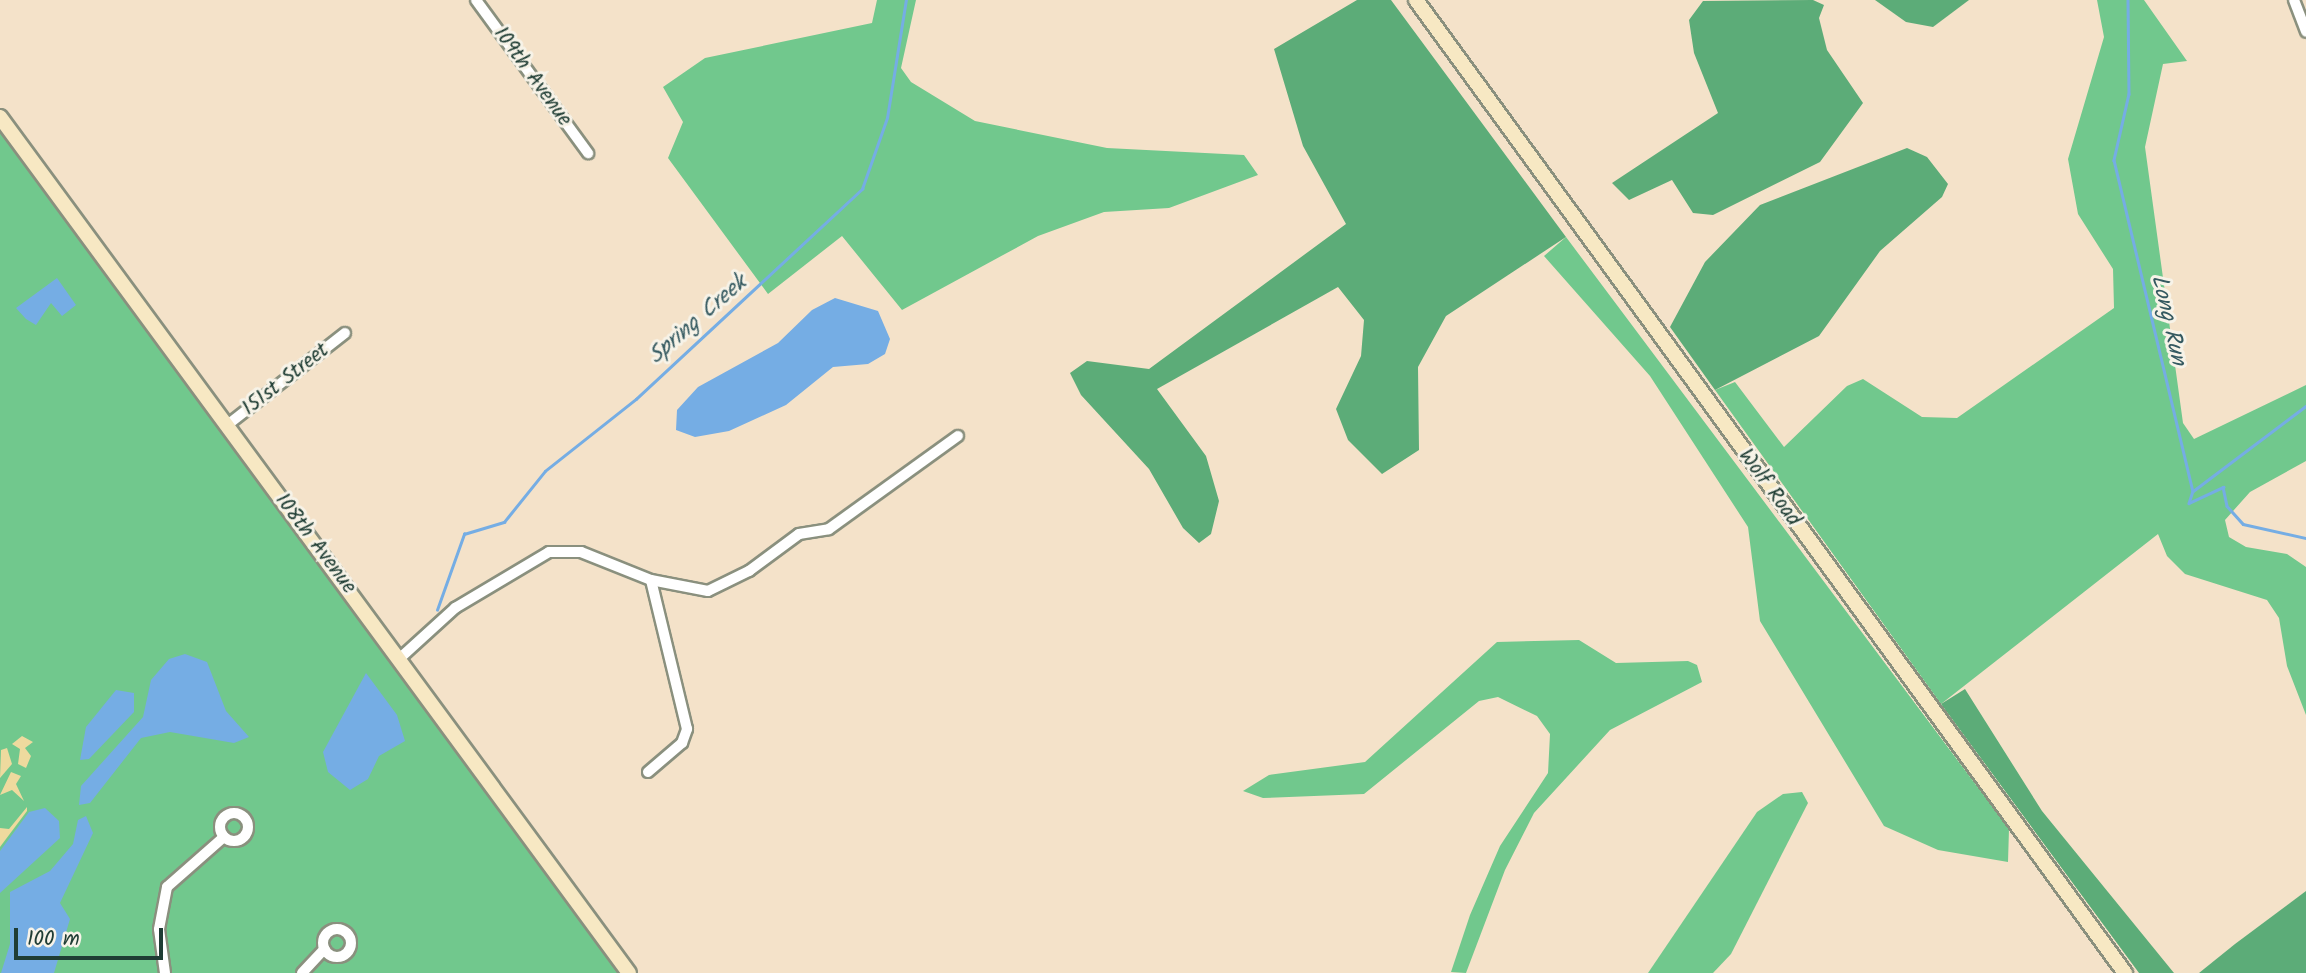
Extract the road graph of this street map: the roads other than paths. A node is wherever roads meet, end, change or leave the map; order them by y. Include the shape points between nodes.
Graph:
1 (476, 0) edge
2 (1416, 0) edge
3 (2294, 0) edge
4 (2306, 32) edge
5 (0, 117) edge
6 (588, 153) dead end
7 (345, 333) dead end
8 (226, 426) junction
9 (958, 436) dead end
10 (650, 580) junction
11 (399, 659) junction
12 (648, 772) dead end
13 (224, 837) dead end
14 (324, 949) dead end
15 (165, 973) edge
16 (302, 973) edge
17 (629, 973) edge
18 (2125, 973) edge

1 - 6 street, 109th Avenue
2 - 18 main road, Wolf Road
3 - 4 street
5 - 8 main road, 108th Avenue
7 - 8 street, 151st Street
8 - 11 main road, 108th Avenue
9 - 10 street via 829,529 799,534 749,571 708,591
10 - 11 street via 581,551 549,552 455,608
10 - 12 street via 687,729 682,743
11 - 17 main road, 108th Avenue
13 - 15 street via 180,871 164,895 159,929
14 - 16 street

